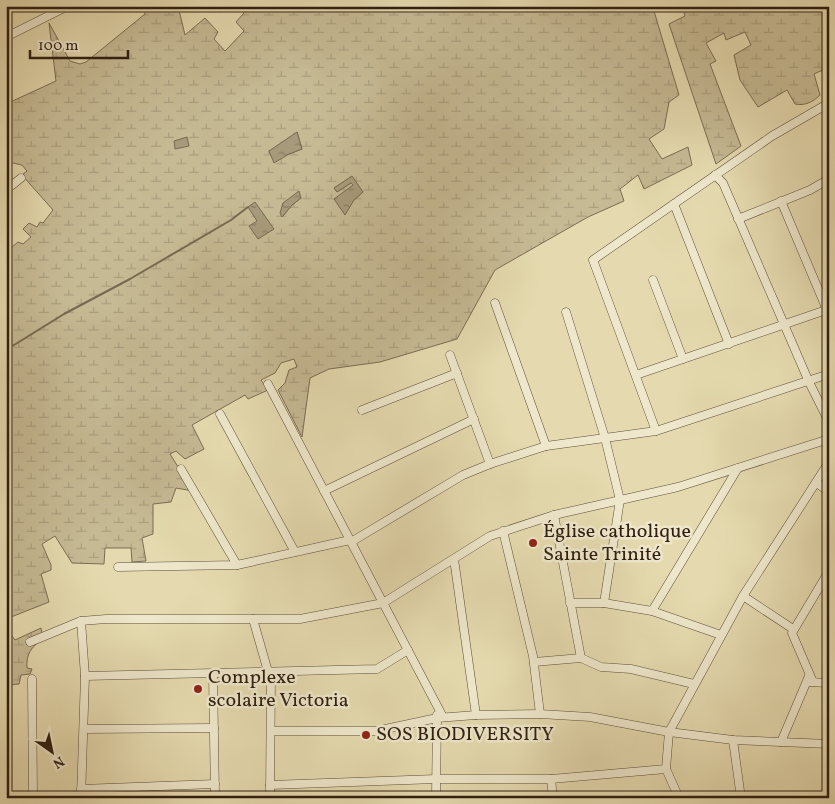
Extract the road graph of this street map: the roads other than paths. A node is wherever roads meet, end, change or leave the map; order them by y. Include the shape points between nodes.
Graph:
1 (63, 6) edge
2 (6, 37) edge
3 (829, 103) edge
4 (715, 175) junction
5 (21, 178) dead end
6 (829, 179) edge
7 (6, 190) edge
8 (781, 201) junction
9 (674, 204) junction
10 (738, 219) junction
11 (653, 280) dead end
12 (495, 303) dead end
13 (828, 310) edge
14 (566, 312) dead end
15 (786, 325) junction
16 (729, 344) junction
17 (450, 355) dead end
18 (683, 360) junction
19 (457, 373) junction
20 (829, 374) edge
21 (636, 375) junction
22 (808, 382) junction
23 (268, 384) dead end
24 (362, 410) dead end
25 (220, 414) dead end
26 (474, 419) junction
27 (829, 422) edge
28 (656, 431) junction
29 (605, 438) junction
30 (829, 440) edge
31 (546, 446) junction
32 (829, 462) edge
33 (490, 464) junction
34 (181, 468) dead end
35 (738, 468) junction
36 (817, 483) junction
37 (324, 491) junction
38 (829, 492) edge
39 (620, 500) junction
40 (554, 515) junction
41 (503, 531) junction
42 (350, 541) junction
43 (295, 552) junction
44 (454, 559) junction
45 (237, 565) junction
46 (118, 567) dead end
47 (829, 571) edge
48 (743, 596) junction
49 (383, 602) junction
50 (570, 602) junction
51 (604, 603) junction
52 (652, 610) junction
53 (253, 619) junction
54 (81, 621) junction
55 (793, 629) junction
56 (721, 635) junction
57 (30, 642) dead end
58 (408, 650) junction
59 (581, 658) junction
60 (534, 662) junction
61 (270, 672) junction
62 (213, 673) junction
63 (85, 676) junction
64 (32, 679) dead end
65 (810, 680) junction
66 (829, 683) edge
67 (694, 684) junction
68 (540, 714) junction
69 (476, 715) junction
70 (440, 718) junction
71 (214, 728) junction
72 (84, 729) junction
73 (271, 731) junction
74 (669, 732) junction
75 (733, 740) junction
76 (781, 742) junction
77 (829, 744) edge
78 (666, 769) junction
79 (436, 779) junction
80 (551, 779) junction
81 (214, 784) junction
82 (270, 785) junction
83 (82, 788) junction
84 (33, 798) edge
85 (82, 798) edge
86 (215, 798) edge
87 (270, 798) edge
88 (436, 798) edge
89 (553, 798) edge
90 (680, 798) edge
91 (741, 798) edge

1 - 2 street
3 - 4 street via 772,136
4 - 9 street
4 - 10 street via 723,183
5 - 7 street
6 - 8 street
8 - 10 street
8 - 13 street
9 - 16 street
9 - 21 street via 593,260
10 - 15 street
11 - 18 street
12 - 31 street
13 - 15 street
14 - 29 street
15 - 16 street
15 - 22 street
16 - 18 street
17 - 19 street
18 - 21 street
19 - 24 street
19 - 26 street
20 - 22 street
21 - 28 street
22 - 27 street
22 - 28 street
23 - 37 street
25 - 43 street
26 - 33 street
26 - 37 street
28 - 29 street
29 - 31 street
29 - 39 street
30 - 35 street
31 - 33 street
32 - 36 street
33 - 42 street via 463,475
34 - 45 street
35 - 39 street via 678,487
35 - 52 street
36 - 38 street
36 - 48 street
37 - 42 street
39 - 40 street
39 - 51 street
40 - 41 street
40 - 50 street
41 - 44 street
41 - 60 street
42 - 43 street
42 - 49 street
43 - 45 street
44 - 49 street
44 - 69 street
45 - 46 street
47 - 55 street
48 - 55 street
48 - 56 street
49 - 53 street via 300,619
49 - 58 street
50 - 51 street
50 - 59 street
51 - 52 street
52 - 56 street
53 - 54 street
53 - 61 street
54 - 57 street
54 - 63 street
55 - 65 street
56 - 67 street
58 - 61 street via 377,669
58 - 70 street via 438,706
59 - 60 street
59 - 67 street via 600,667 630,669
60 - 68 street
61 - 62 street
61 - 73 street
62 - 63 street
62 - 71 street
63 - 72 street
64 - 84 street
65 - 66 street
65 - 76 street
67 - 74 street
68 - 69 street
68 - 74 street via 590,717
69 - 70 street
70 - 73 street via 376,731
70 - 79 street
71 - 72 street
71 - 81 street
72 - 83 street
73 - 82 street
74 - 75 street
74 - 78 street
75 - 76 street
75 - 91 street
76 - 77 street
78 - 80 street
78 - 90 street
79 - 80 street
79 - 82 street
79 - 88 street
80 - 89 street
81 - 83 street
81 - 86 street
82 - 87 street
83 - 85 street

